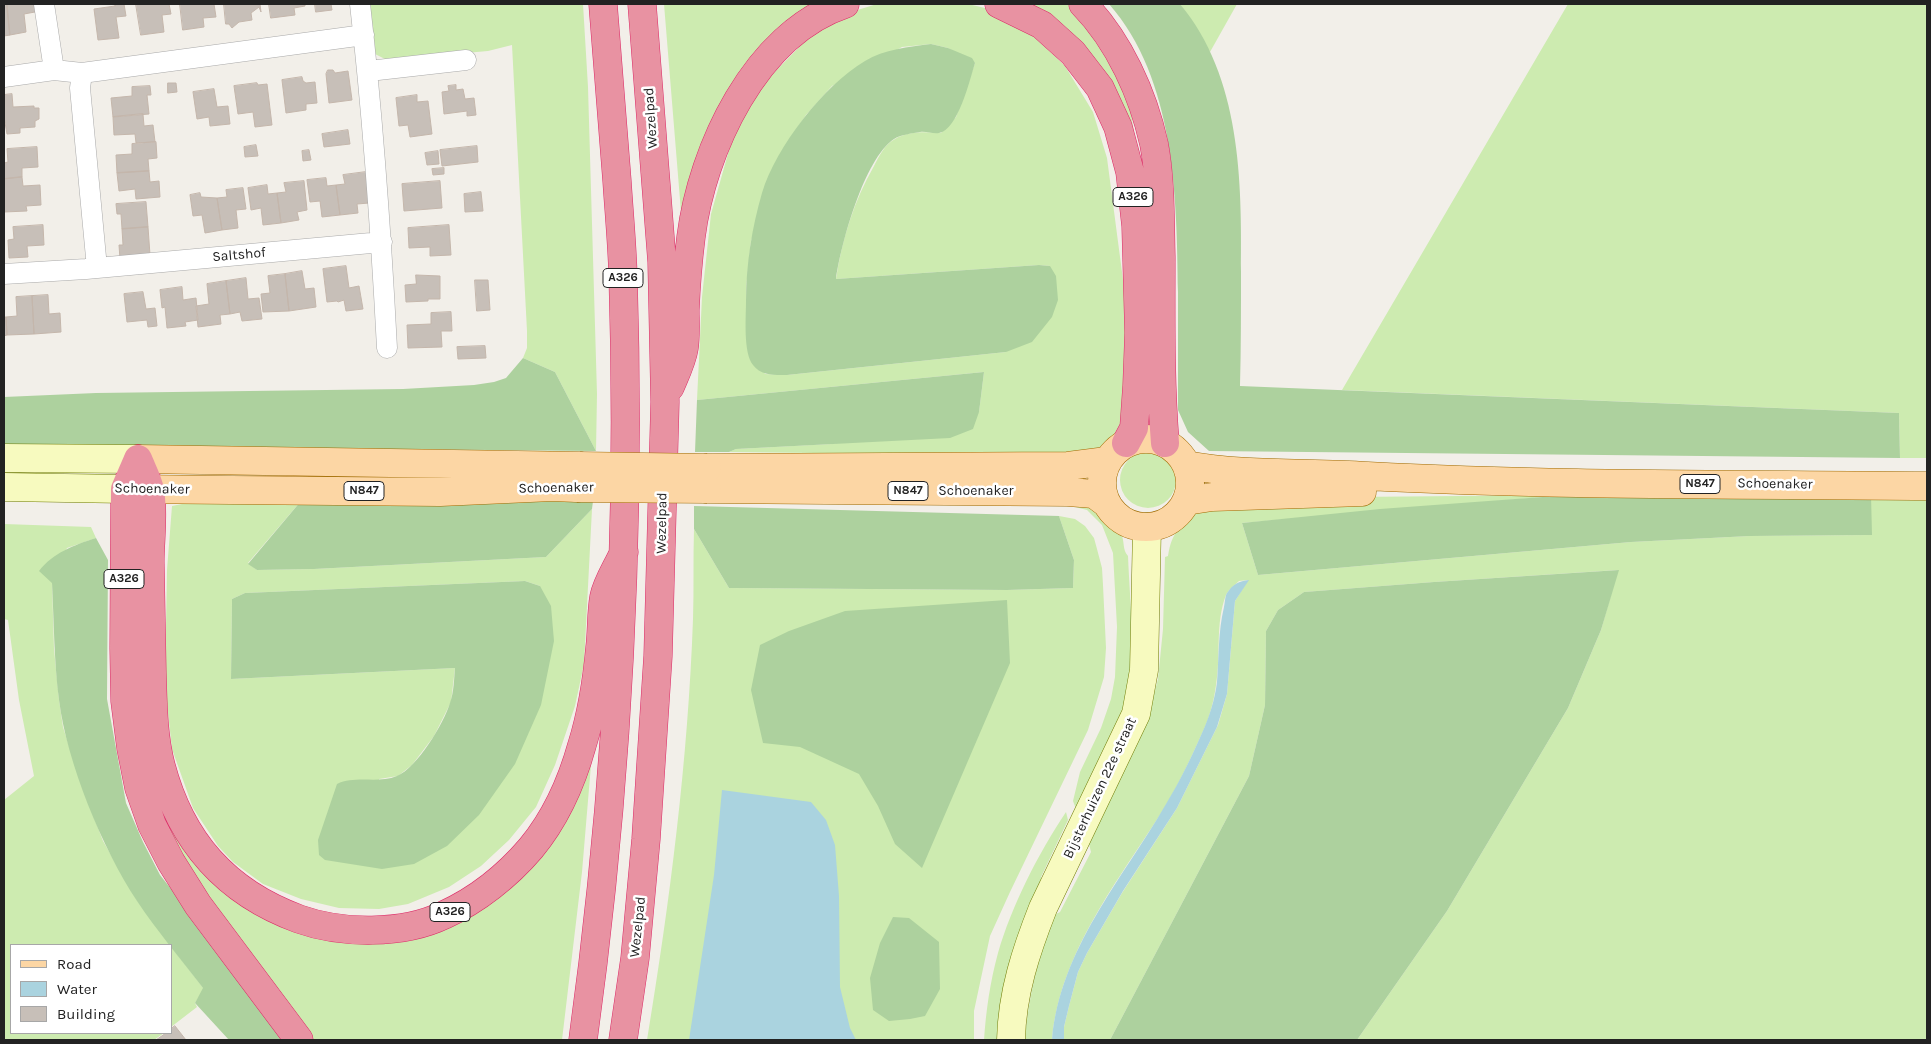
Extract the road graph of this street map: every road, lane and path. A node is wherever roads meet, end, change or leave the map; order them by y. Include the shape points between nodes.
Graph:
1 (44, 4) edge
2 (360, 4) edge
3 (603, 4) edge
4 (642, 4) edge
5 (845, 4) edge
6 (999, 4) edge
7 (1083, 4) edge
8 (364, 34) junction
9 (466, 60) dead end
10 (54, 70) junction
11 (369, 71) junction
12 (82, 73) junction
13 (4, 77) edge
14 (382, 242) junction
15 (97, 268) junction
16 (4, 274) edge
17 (387, 348) dead end
18 (665, 402) junction
19 (1165, 443) junction
20 (1117, 452) junction
21 (4, 458) edge
22 (138, 460) junction
23 (1186, 465) junction
24 (578, 477) junction
25 (707, 479) junction
26 (1472, 482) junction
27 (1927, 486) edge
28 (4, 487) edge
29 (137, 489) junction
30 (1186, 501) junction
31 (1106, 503) junction
32 (1147, 527) junction
33 (624, 552) junction
34 (300, 1040) edge
35 (583, 1040) edge
36 (622, 1040) edge
37 (1011, 1040) edge

1 - 10 street
2 - 8 street
3 - 33 highway, A326 via 623,272
4 - 18 highway, Wezelpad / A326 via 662,262
5 - 18 highway, A326 via 803,26 771,54 724,122 707,165 698,201 687,270 684,348
6 - 20 highway, A326 via 1042,25 1073,53 1100,88 1118,127 1130,172 1137,246 1137,386 1134,428
7 - 19 highway, A326 via 1095,16 1118,53 1141,99 1154,145 1160,206
8 - 11 street
8 - 12 street
9 - 11 street
10 - 12 street
10 - 13 street
11 - 14 street
12 - 15 street via 80,88
14 - 15 street, Saltshof
14 - 17 street
15 - 16 street, Saltshof
18 - 36 highway, Wezelpad / A326 via 658,656 648,810 635,958
19 - 20 main road, N847 via 1145,438
19 - 23 main road
20 - 25 main road, Schoenaker / N847 via 1068,466
20 - 31 main road via 1102,475
21 - 22 main road, Schoenaker / N847
22 - 24 main road, Schoenaker / N847
22 - 29 highway, A326
23 - 26 main road, Schoenaker / N847 via 1232,471
23 - 30 main road via 1189,489
24 - 25 main road, Schoenaker / N847, bridge
24 - 29 main road, Schoenaker / N847 via 552,487 440,492
25 - 31 main road, Schoenaker / N847 via 1068,492 1094,494
26 - 27 main road, Schoenaker / N847
26 - 30 main road, Schoenaker / N847
28 - 29 main road, Schoenaker / N847
29 - 33 highway, A326 via 153,702 161,765 176,809 202,852 228,880 284,914 345,930 409,927 443,916 504,876 531,847 562,797 582,746 597,680 604,595
29 - 34 highway, A326 via 125,701 139,788 152,825 198,905
30 - 32 main road via 1175,515
31 - 32 main road, N847 via 1127,523
32 - 37 main road, Bijsterhuizen 22e straat via 1144,670 1136,714 1032,936 1016,992
33 - 35 highway, A326 via 618,690 604,869

